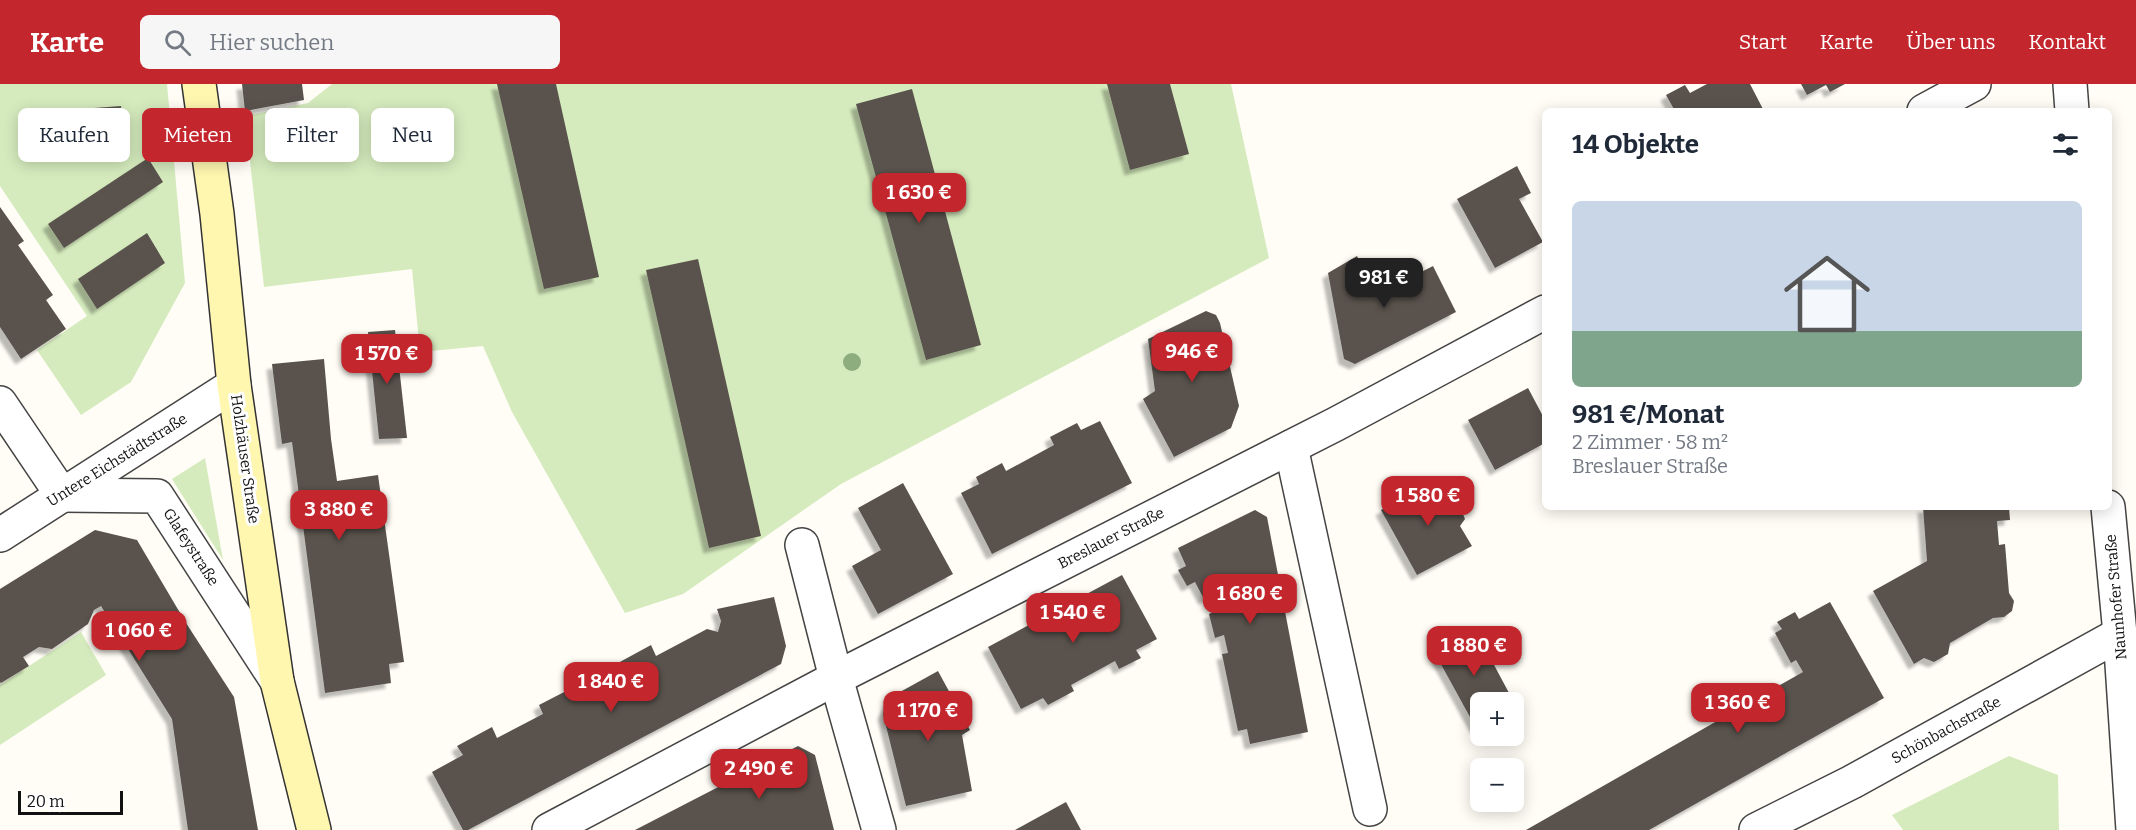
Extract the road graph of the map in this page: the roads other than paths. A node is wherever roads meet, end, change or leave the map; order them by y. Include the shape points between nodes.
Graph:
1 (199, 84) edge
2 (1974, 84) edge
3 (2070, 84) edge
4 (1930, 108) edge
5 (2072, 108) edge
6 (1542, 314) edge
7 (234, 386) junction
8 (0, 403) edge
9 (1291, 447) junction
10 (62, 495) junction
11 (2108, 510) edge
12 (0, 535) edge
13 (802, 545) dead end
14 (2128, 634) edge
15 (836, 678) junction
16 (277, 681) junction
17 (1370, 808) dead end
18 (314, 830) edge
19 (549, 830) edge
20 (879, 830) edge
21 (1756, 830) edge
22 (2133, 830) edge

1 - 7 main road, Holzhäuser Straße
2 - 4 street
3 - 5 street
6 - 9 street, Breslauer Straße
7 - 10 street, Untere Eichstädtstraße
7 - 16 main road, Holzhäuser Straße
8 - 10 street
9 - 15 street, Breslauer Straße
9 - 17 street
10 - 12 street, Untere Eichstädtstraße
10 - 16 street, Glafeystraße via 158,496
11 - 14 street, Naunhofer Straße
13 - 15 street
14 - 21 street, Schönbachstraße
14 - 22 street, Naunhofer Straße
15 - 19 street, Breslauer Straße
15 - 20 street
16 - 18 main road, Holzhäuser Straße

